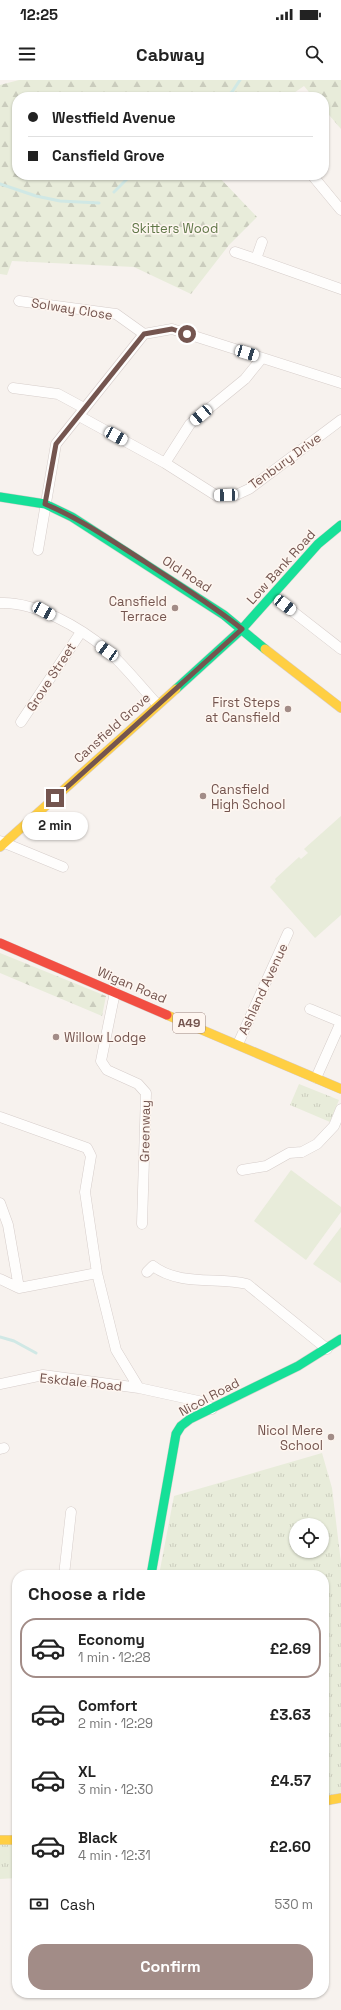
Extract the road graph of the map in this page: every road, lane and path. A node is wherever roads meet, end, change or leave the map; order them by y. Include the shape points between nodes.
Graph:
1 (316, 180) edge
2 (341, 210) edge
3 (262, 242) dead end
4 (235, 252) dead end
5 (256, 259) junction
6 (341, 289) edge
7 (19, 301) dead end
8 (144, 334) junction
9 (262, 358) junction
10 (341, 383) edge
11 (13, 388) dead end
12 (82, 412) junction
13 (340, 423) edge
14 (165, 463) junction
15 (0, 497) edge
16 (45, 504) junction
17 (341, 525) edge
18 (38, 550) dead end
19 (273, 596) junction
20 (0, 603) edge
21 (242, 629) junction
22 (81, 632) junction
23 (341, 650) edge
24 (157, 704) junction
25 (341, 708) edge
26 (21, 722) dead end
27 (1, 844) edge
28 (63, 867) dead end
29 (288, 934) dead end
30 (0, 944) edge
31 (115, 992) junction
32 (310, 1009) dead end
33 (341, 1022) edge
34 (238, 1044) junction
35 (316, 1078) junction
36 (341, 1089) edge
37 (341, 1109) edge
38 (0, 1117) edge
39 (242, 1170) dead end
40 (0, 1203) edge
41 (142, 1224) dead end
42 (147, 1272) dead end
43 (98, 1273) junction
44 (0, 1279) edge
45 (19, 1288) junction
46 (341, 1339) edge
47 (327, 1349) junction
48 (0, 1384) edge
49 (139, 1388) junction
50 (212, 1409) junction
51 (70, 1510) dead end
52 (64, 1570) edge
53 (151, 1570) edge
54 (341, 1798) edge
55 (329, 1800) edge
56 (0, 1840) edge
57 (12, 1840) edge

1 - 2 street
3 - 5 street
4 - 5 street
5 - 6 street
7 - 8 street, Solway Close via 116,314
8 - 9 street via 172,329
8 - 12 street
9 - 10 street
9 - 14 street via 245,379 190,424
11 - 12 street, Tenbury Drive via 58,394
12 - 14 street, Tenbury Drive
12 - 16 street via 56,444
13 - 14 street, Tenbury Drive via 249,489 236,495 217,496
15 - 16 street, Old Road
16 - 18 street
16 - 21 street, Old Road via 107,538 211,605
17 - 19 street, Low Bank Road via 318,544
19 - 21 street, Low Bank Road
19 - 23 street
20 - 22 street via 13,602 44,611
21 - 24 street, Cansfield Grove
21 - 25 street, Old Road
22 - 24 street via 107,651
22 - 26 street, Grove Street
24 - 27 street, Cansfield Grove
27 - 28 street
29 - 34 street, Ashland Avenue
30 - 31 street, Wigan Road / A49
31 - 34 street, Wigan Road / A49
31 - 41 street, Greenway via 101,1061 107,1070 138,1084 146,1093
32 - 33 street
33 - 35 street
34 - 35 street, Wigan Road / A49
35 - 36 street, Wigan Road / A49
37 - 39 street via 334,1126 318,1144 302,1152 290,1153 266,1166
38 - 43 street via 90,1151 85,1192
40 - 45 street via 8,1225
42 - 47 street via 153,1266 160,1272 178,1278 247,1284
43 - 45 street
43 - 49 street via 116,1350
44 - 45 street
46 - 47 street, Nicol Road
47 - 50 street, Nicol Road
48 - 49 street, Eskdale Road via 43,1375
49 - 50 street, Eskdale Road via 203,1402
50 - 53 street, Nicol Road via 190,1419 176,1434
51 - 52 street
54 - 55 street
56 - 57 street

